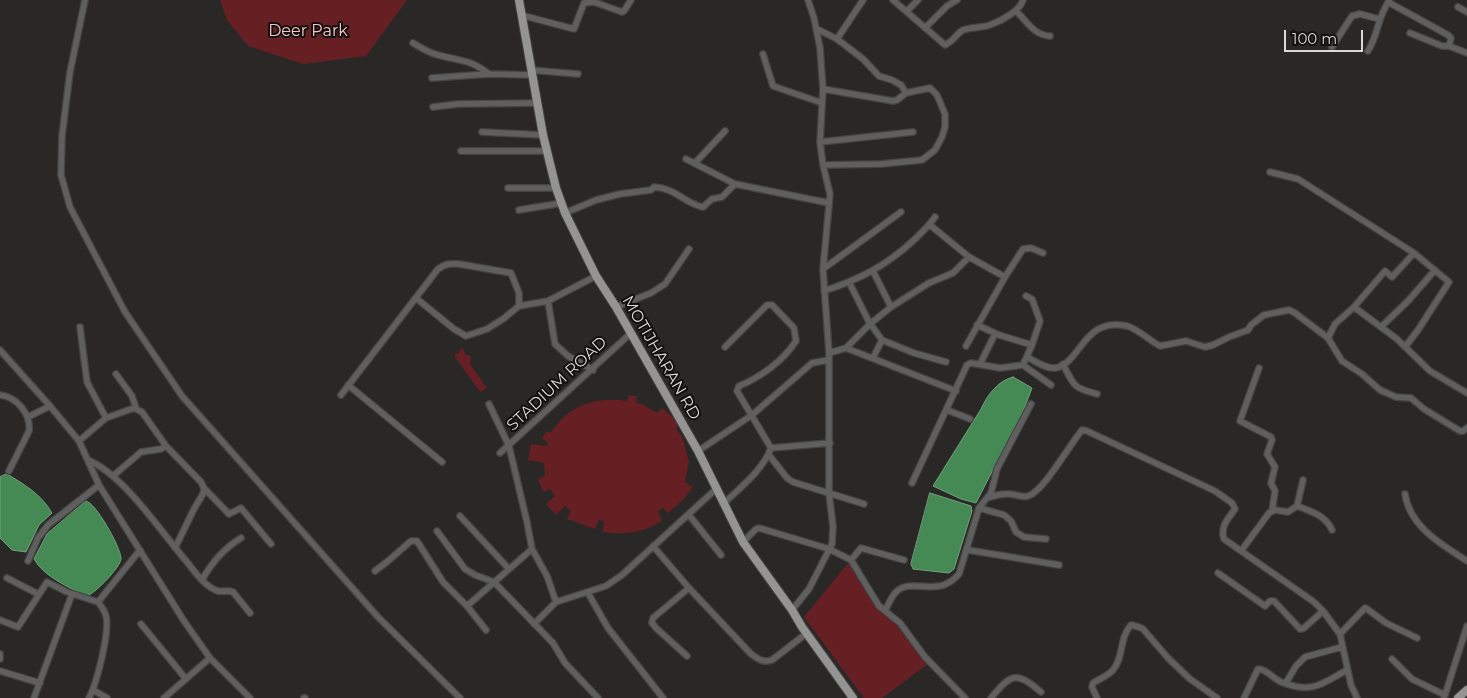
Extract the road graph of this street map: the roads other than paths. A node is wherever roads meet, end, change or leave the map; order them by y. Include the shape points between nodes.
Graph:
1 (86, 0) edge
2 (519, 0) edge
3 (631, 0) edge
4 (808, 0) edge
5 (863, 0) edge
6 (893, 0) edge
7 (918, 0) edge
8 (957, 0) edge
9 (1024, 0) edge
10 (1389, 1) edge
11 (1458, 7) dead end
12 (1016, 10) junction
13 (907, 12) junction
14 (1467, 12) edge
15 (521, 15) junction
16 (1379, 20) junction
17 (925, 28) junction
18 (817, 29) junction
19 (1410, 33) dead end
20 (1050, 36) dead end
21 (837, 39) junction
22 (413, 43) dead end
23 (1449, 46) junction
24 (1332, 48) dead end
25 (1368, 51) dead end
26 (1467, 53) edge
27 (763, 54) dead end
28 (532, 73) junction
29 (489, 74) junction
30 (578, 74) dead end
31 (432, 78) dead end
32 (823, 89) junction
33 (906, 93) junction
34 (537, 103) junction
35 (822, 103) junction
36 (432, 107) dead end
37 (725, 131) dead end
38 (482, 132) dead end
39 (913, 132) dead end
40 (542, 135) junction
41 (820, 142) junction
42 (461, 151) dead end
43 (547, 151) junction
44 (686, 159) dead end
45 (695, 163) junction
46 (823, 165) junction
47 (1270, 172) dead end
48 (735, 184) junction
49 (508, 188) dead end
50 (556, 188) junction
51 (562, 203) junction
52 (829, 203) junction
53 (519, 210) dead end
54 (901, 212) dead end
55 (565, 213) junction
56 (935, 217) dead end
57 (930, 225) junction
58 (689, 249) dead end
59 (1043, 253) dead end
60 (1414, 253) junction
61 (969, 257) junction
62 (823, 269) junction
63 (1435, 270) junction
64 (873, 271) junction
65 (596, 276) junction
66 (1005, 277) junction
67 (849, 282) junction
68 (824, 291) junction
69 (1026, 296) dead end
70 (416, 298) junction
71 (548, 301) junction
72 (519, 306) junction
73 (616, 307) junction
74 (891, 307) junction
75 (1354, 307) junction
76 (870, 324) junction
77 (977, 325) junction
78 (1381, 327) junction
79 (80, 328) dead end
80 (631, 333) junction
81 (995, 334) junction
82 (1328, 338) junction
83 (882, 340) junction
84 (1032, 345) junction
85 (724, 346) dead end
86 (966, 346) dead end
87 (1405, 347) junction
88 (846, 348) junction
89 (0, 350) edge
90 (829, 357) junction
91 (1027, 357) junction
92 (873, 358) junction
93 (946, 362) dead end
94 (980, 364) junction
95 (1063, 364) junction
96 (1023, 365) junction
97 (1260, 368) dead end
98 (593, 370) junction
99 (116, 374) dead end
100 (348, 385) junction
101 (1051, 385) dead end
102 (956, 391) junction
103 (1467, 393) edge
104 (1097, 394) dead end
105 (0, 395) edge
106 (341, 395) dead end
107 (489, 404) dead end
108 (1031, 404) dead end
109 (50, 406) junction
110 (136, 408) junction
111 (947, 410) junction
112 (752, 416) junction
113 (28, 417) junction
114 (106, 418) junction
115 (970, 419) dead end
116 (1467, 428) edge
117 (79, 441) junction
118 (830, 443) junction
119 (166, 446) junction
120 (509, 446) junction
121 (771, 448) junction
122 (698, 451) junction
123 (500, 454) dead end
124 (768, 455) junction
125 (88, 460) junction
126 (442, 462) dead end
127 (9, 471) dead end
128 (113, 476) junction
129 (1303, 480) dead end
130 (912, 484) dead end
131 (99, 485) junction
132 (204, 488) junction
133 (716, 489) junction
134 (829, 494) junction
135 (1405, 494) dead end
136 (987, 498) junction
137 (723, 504) junction
138 (864, 504) dead end
139 (1297, 506) junction
140 (980, 508) junction
141 (1272, 511) junction
142 (689, 515) junction
143 (460, 516) dead end
144 (1332, 530) dead end
145 (437, 532) dead end
146 (241, 538) dead end
147 (1046, 540) dead end
148 (744, 542) junction
149 (271, 544) dead end
150 (653, 546) junction
151 (175, 548) junction
152 (829, 549) junction
153 (140, 550) junction
154 (532, 550) junction
155 (968, 550) junction
156 (1241, 551) junction
157 (721, 556) dead end
158 (852, 560) junction
159 (904, 560) dead end
160 (28, 561) dead end
161 (1467, 561) edge
162 (1059, 565) dead end
163 (509, 570) junction
164 (374, 571) dead end
165 (1218, 574) dead end
166 (7, 578) dead end
167 (202, 580) junction
168 (494, 582) junction
169 (689, 588) junction
170 (588, 592) junction
171 (38, 594) junction
172 (72, 594) junction
173 (98, 602) junction
174 (556, 602) junction
175 (467, 606) junction
176 (792, 610) junction
177 (885, 611) junction
178 (1323, 611) junction
179 (250, 613) dead end
180 (0, 620) edge
181 (141, 624) dead end
182 (534, 624) junction
183 (1467, 626) edge
184 (486, 630) dead end
185 (807, 633) junction
186 (1340, 634) junction
187 (1417, 638) dead end
188 (1342, 647) junction
189 (0, 654) edge
190 (687, 656) dead end
191 (210, 658) junction
192 (0, 659) edge
193 (1392, 659) dead end
194 (1347, 670) junction
195 (0, 671) edge
196 (186, 678) junction
197 (40, 683) junction
198 (1284, 683) junction
199 (93, 690) junction
200 (1467, 690) edge
201 (1041, 692) dead end
202 (1444, 697) edge
203 (34, 698) edge
204 (89, 698) edge
205 (107, 698) edge
206 (164, 698) edge
207 (250, 698) edge
208 (460, 698) edge
209 (598, 698) edge
210 (663, 698) edge
211 (853, 698) edge
212 (965, 698) edge
213 (991, 698) edge
214 (1097, 698) edge
215 (1217, 698) edge
216 (1244, 698) edge
217 (1357, 698) edge
218 (1458, 698) edge

1 - 208 street via 70,72 61,175 70,206 125,312 182,396 378,616
2 - 15 main road, MOTIJHARAN RD
3 - 15 street via 622,12 594,2 584,2 574,29
4 - 18 street
5 - 21 street
6 - 13 street
7 - 13 street
8 - 17 street
9 - 12 street
10 - 16 street
10 - 23 street via 1450,36
11 - 14 street
12 - 17 street via 990,25 965,29 945,45
12 - 20 street via 1035,32
13 - 17 street
15 - 28 main road, MOTIJHARAN RD
16 - 24 street via 1360,14 1352,16
16 - 25 street
18 - 21 street
18 - 32 street
19 - 23 street
21 - 33 street via 879,76 901,85
22 - 29 street via 434,54 478,65
23 - 26 street
27 - 35 street via 773,86
28 - 29 street
28 - 30 street
28 - 34 main road, MOTIJHARAN RD
29 - 31 street
32 - 33 street via 893,101
32 - 35 street
33 - 46 street via 930,88 937,95 945,114 942,137 935,150 922,160
34 - 36 street
34 - 40 main road, MOTIJHARAN RD
35 - 41 street
37 - 45 street
38 - 40 street
39 - 41 street
40 - 43 main road, MOTIJHARAN RD
41 - 46 street
42 - 43 street
43 - 50 main road, MOTIJHARAN RD
44 - 45 street
45 - 48 street
46 - 52 street
47 - 60 street via 1298,179
48 - 52 street
48 - 55 street via 722,197 712,199 703,207 672,190 654,187 596,200
49 - 50 street
50 - 51 main road, MOTIJHARAN RD
51 - 53 street
51 - 55 main road, MOTIJHARAN RD
52 - 62 street
54 - 62 street
55 - 65 main road, MOTIJHARAN RD
56 - 57 street
57 - 61 street
57 - 64 street via 897,255
58 - 73 street via 665,284
59 - 66 street via 1031,248 1023,249
60 - 63 street
60 - 75 street via 1392,277 1385,271
61 - 66 street
61 - 74 street via 953,273 929,283
62 - 68 street
63 - 78 street
63 - 87 street via 1449,282
64 - 67 street
64 - 74 street
65 - 71 street
65 - 73 main road, MOTIJHARAN RD
66 - 77 street
67 - 68 street
67 - 76 street
68 - 90 street
69 - 84 street via 1032,299 1040,322
70 - 72 street via 466,336 503,320
70 - 72 street via 438,269 451,263 511,273 519,293
70 - 100 street
71 - 72 street
71 - 98 street via 555,344 568,356
73 - 80 main road, MOTIJHARAN RD
74 - 76 street
75 - 78 street
75 - 82 street via 1336,324
76 - 83 street
76 - 88 street
77 - 81 street
77 - 86 street
78 - 87 street
79 - 114 street via 87,382
80 - 98 street, STADIUM ROAD
80 - 122 main road, MOTIJHARAN RD
81 - 84 street
81 - 94 street
82 - 95 street via 1289,310 1264,315 1246,332 1205,347 1186,341 1160,346 1135,329 1114,325 1092,333
82 - 116 street via 1342,360 1380,390 1396,397 1411,398 1460,430
83 - 92 street
83 - 93 street
84 - 91 street
85 - 112 street via 768,305 772,305 794,328 796,341 783,357 739,386 737,391
87 - 103 street via 1430,372
88 - 90 street
88 - 92 street
89 - 109 street
90 - 112 street via 812,363
90 - 118 street
91 - 95 street via 1055,368
91 - 96 street
92 - 102 street
94 - 96 street via 1000,368
94 - 102 street via 967,365
95 - 104 street via 1076,387
96 - 101 street
97 - 141 street via 1240,420 1271,437 1268,454 1275,467 1271,483 1275,491
98 - 120 street, STADIUM ROAD
99 - 110 street via 132,396
100 - 106 street
100 - 126 street
102 - 111 street
105 - 113 street via 15,400
107 - 120 street
108 - 136 street via 997,469
109 - 113 street
109 - 117 street
110 - 114 street
110 - 119 street
111 - 115 street
111 - 130 street
112 - 121 street
112 - 122 street
113 - 127 street via 29,431
114 - 117 street
117 - 125 street
118 - 121 street
118 - 134 street
119 - 128 street via 141,452
119 - 132 street
120 - 123 street, STADIUM ROAD
120 - 154 street
121 - 124 street
122 - 133 main road, MOTIJHARAN RD
124 - 134 street via 793,482
124 - 137 street
125 - 128 street via 99,464
125 - 131 street
128 - 151 street
129 - 139 street
131 - 153 street
131 - 160 street via 48,525
132 - 149 street via 229,514 241,508
132 - 151 street
133 - 137 main road, MOTIJHARAN RD
133 - 142 street
134 - 138 street
134 - 152 street via 832,544
135 - 161 street via 1411,514 1427,532
136 - 140 street
136 - 156 street via 1005,494 1030,495 1082,430 1087,431 1215,491 1232,503 1235,509 1222,532 1224,538
137 - 148 main road, MOTIJHARAN RD
139 - 141 street via 1288,512
139 - 144 street via 1323,517
140 - 147 street via 1004,515 1016,532 1024,537
140 - 155 street
141 - 156 street
142 - 150 street
142 - 157 street
143 - 163 street
145 - 168 street via 465,569
146 - 167 street via 214,559
148 - 152 street via 759,528
148 - 176 main road, MOTIJHARAN RD
150 - 169 street
150 - 170 street via 637,563 606,586
151 - 167 street
152 - 158 street
152 - 176 street via 809,589
153 - 173 street
153 - 191 street
154 - 163 street
154 - 174 street via 547,576
155 - 162 street
155 - 177 street via 953,581 946,585 905,586 896,591
156 - 178 street via 1302,592
158 - 159 street via 861,548
158 - 177 street
163 - 168 street
164 - 175 street via 411,541 417,541 443,582
165 - 178 street via 1264,606 1274,602 1300,629
166 - 171 street
167 - 179 street via 216,591 233,592
168 - 175 street
168 - 182 street
169 - 185 street via 759,660 772,660
169 - 190 street via 653,618 652,623
170 - 174 street
170 - 210 street via 608,628
171 - 172 street via 47,582
171 - 180 street via 18,627
172 - 173 street
172 - 197 street
173 - 199 street via 106,614 107,627
174 - 182 street
175 - 184 street
176 - 185 main road, MOTIJHARAN RD
177 - 212 street via 900,623 924,657
178 - 186 street
181 - 196 street
182 - 209 street via 553,643 564,663
183 - 202 street
185 - 211 main road, MOTIJHARAN RD
186 - 187 street via 1364,608
186 - 188 street
188 - 194 street
188 - 198 street via 1305,657
189 - 192 street
191 - 196 street
191 - 207 street
193 - 202 street via 1412,679
194 - 198 street via 1311,688 1297,688
194 - 217 street
195 - 197 street
196 - 206 street
197 - 203 street
198 - 216 street via 1258,669
199 - 204 street
199 - 205 street
200 - 218 main road
201 - 213 street via 1020,677 1006,681
214 - 215 street via 1093,683 1113,671 1124,635 1130,626 1135,626 1150,635 1190,679

